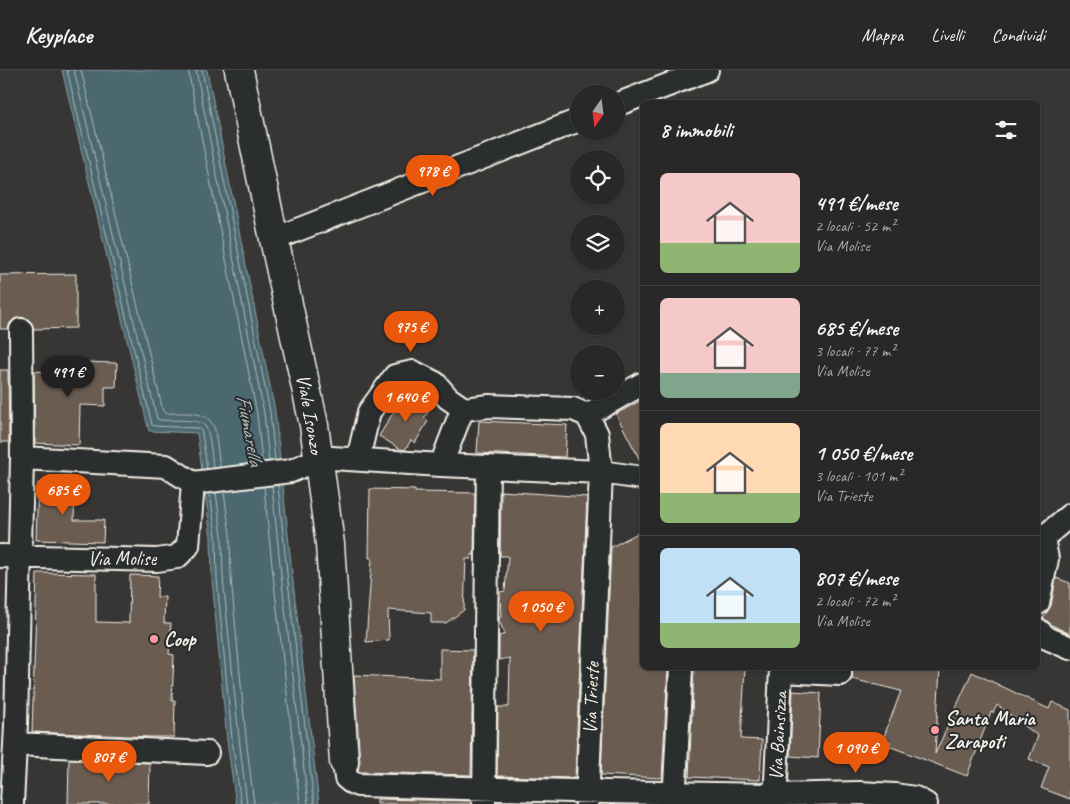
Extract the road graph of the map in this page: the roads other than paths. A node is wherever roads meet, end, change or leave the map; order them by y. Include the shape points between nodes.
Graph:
1 (239, 70) edge
2 (707, 70) edge
3 (625, 102) edge
4 (570, 124) edge
5 (274, 239) junction
6 (21, 330) dead end
7 (640, 385) edge
8 (464, 409) junction
9 (587, 415) junction
10 (22, 458) junction
11 (318, 459) junction
12 (358, 459) junction
13 (441, 465) junction
14 (488, 467) junction
15 (600, 472) junction
16 (640, 478) edge
17 (193, 484) junction
18 (1070, 515) edge
19 (1040, 536) edge
20 (10, 556) edge
21 (1040, 593) edge
22 (1040, 632) edge
23 (1070, 648) edge
24 (681, 670) edge
25 (781, 670) edge
26 (793, 670) edge
27 (840, 670) edge
28 (8, 689) edge
29 (15, 744) junction
30 (207, 753) dead end
31 (344, 762) joint
32 (484, 796) edge
33 (587, 797) edge
34 (674, 798) edge
35 (775, 799) edge
36 (894, 800) edge
37 (12, 804) edge
38 (926, 804) edge

1 - 5 street, Viale Isonzo
2 - 3 street
4 - 5 street
5 - 11 street, Viale Isonzo via 314,425
6 - 10 street
7 - 9 street
8 - 9 street via 489,406 573,409
8 - 12 street via 435,383 413,372 396,376 369,412
8 - 13 street
9 - 15 street, Via Trieste via 597,434
10 - 17 street via 166,466
10 - 20 street via 11,493
11 - 12 street
11 - 17 street via 291,471
11 - 31 street, Viale Isonzo via 330,544
12 - 13 street
13 - 14 street
14 - 15 street
14 - 32 street
15 - 16 street
15 - 33 street, Via Trieste
17 - 20 street, Via Molise via 188,546 177,557 157,560
18 - 19 street
19 - 21 street via 1047,560
20 - 28 street
22 - 23 street
24 - 34 street
25 - 35 street, Via Bainsizza
26 - 27 street via 840,674
28 - 29 street
29 - 30 street
29 - 37 street
31 - 32 street via 346,778 358,785
32 - 33 street
33 - 34 street
34 - 35 street
35 - 36 street via 859,793
36 - 38 street via 915,798

